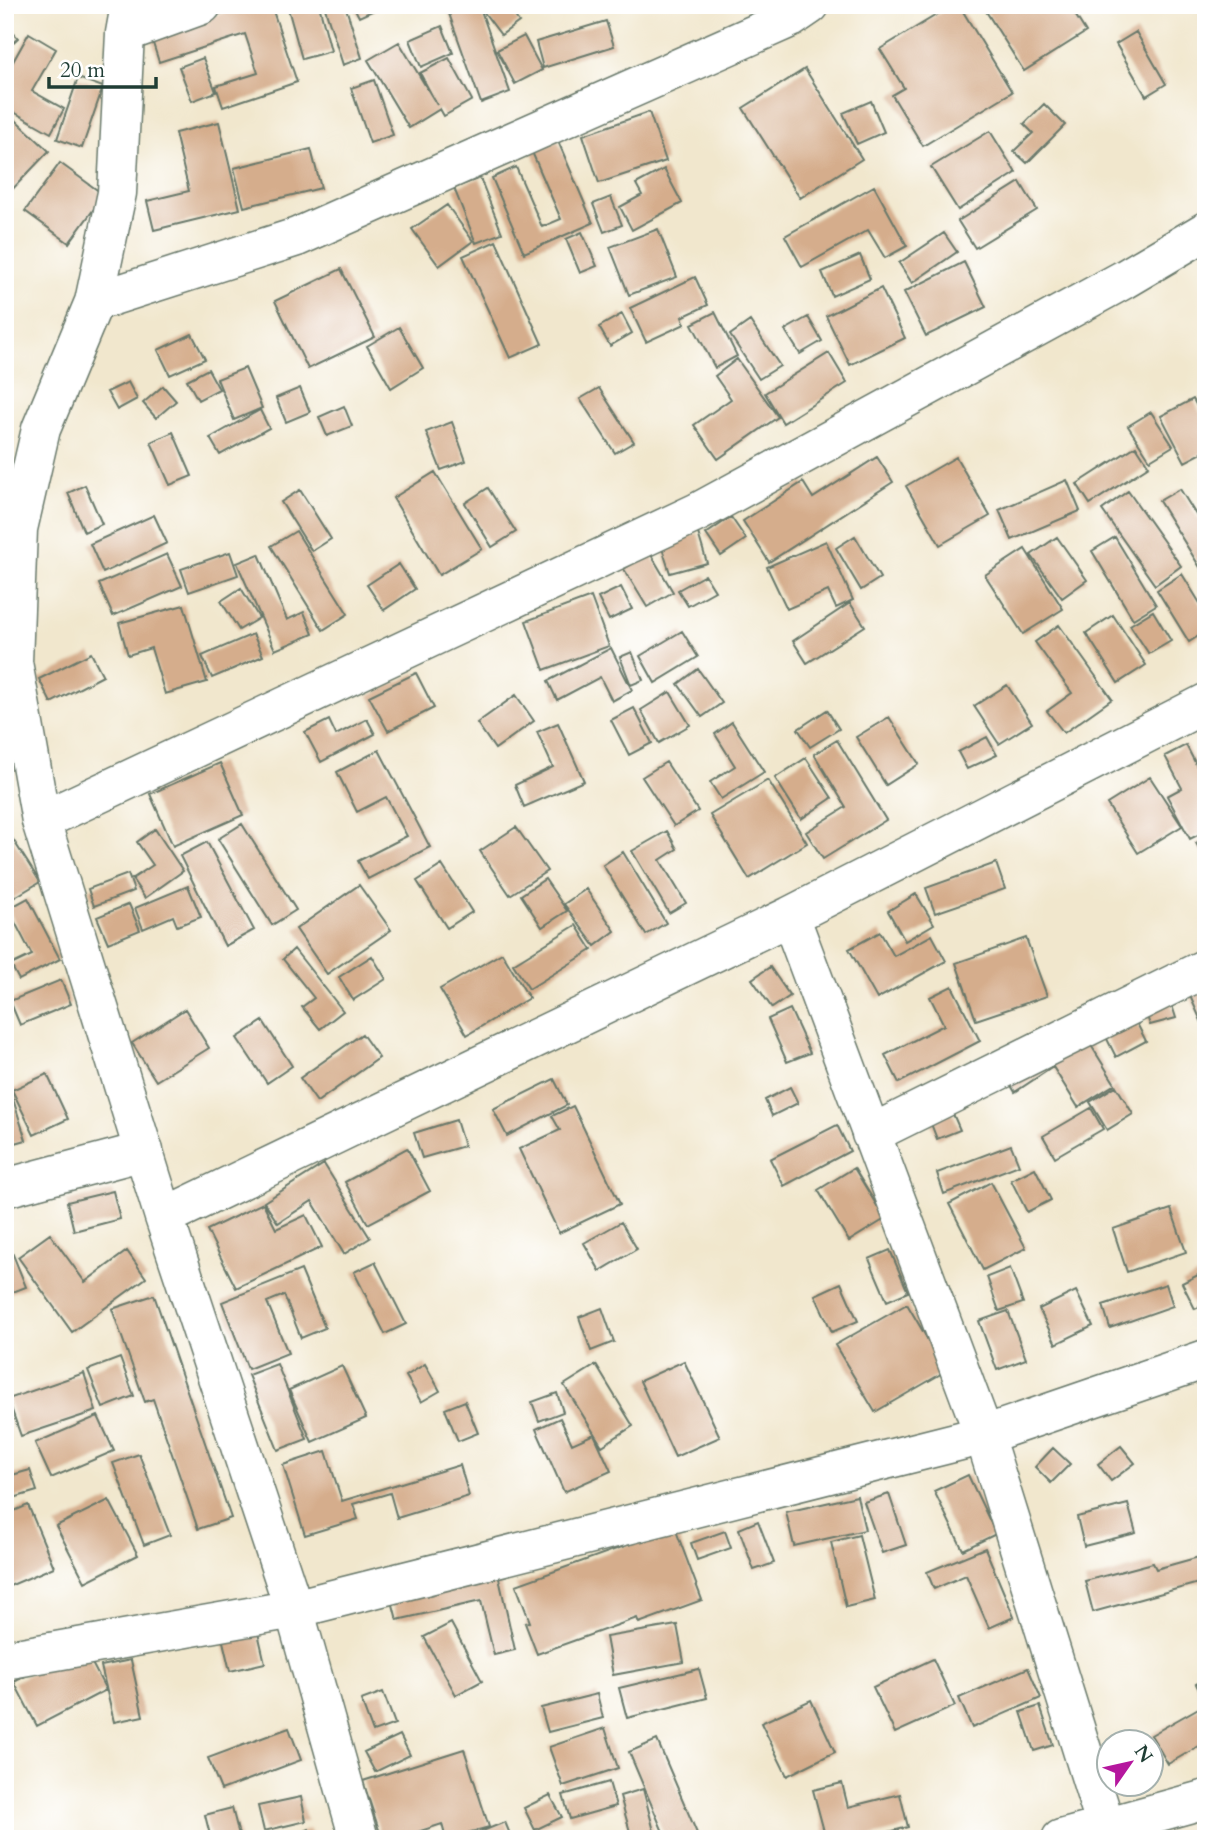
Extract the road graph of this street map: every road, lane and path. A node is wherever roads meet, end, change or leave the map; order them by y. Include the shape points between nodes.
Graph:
1 (202, 5) edge
2 (810, 5) edge
3 (127, 19) edge
4 (1206, 231) edge
5 (94, 302) junction
6 (12, 521) edge
7 (9, 665) edge
8 (1206, 703) edge
9 (41, 821) junction
10 (790, 916) junction
11 (1206, 968) edge
12 (871, 1134) junction
13 (144, 1151) junction
14 (5, 1188) edge
15 (164, 1217) junction
16 (1206, 1359) edge
17 (984, 1435) junction
18 (294, 1609) junction
19 (5, 1660) edge
20 (1206, 1799) edge
21 (1107, 1828) junction
22 (359, 1839) edge
23 (1061, 1839) edge

1 - 3 street
2 - 5 street via 791,18 297,237
3 - 5 street via 117,193
4 - 9 street via 698,512
5 - 6 street via 41,429
6 - 7 street
7 - 9 street
8 - 10 street
9 - 13 street
10 - 12 street
10 - 15 street
11 - 12 street
12 - 17 street
13 - 14 street
13 - 15 street
15 - 18 street
16 - 17 street
17 - 18 street
17 - 21 street
18 - 19 street
18 - 22 street
20 - 21 street
21 - 23 street

